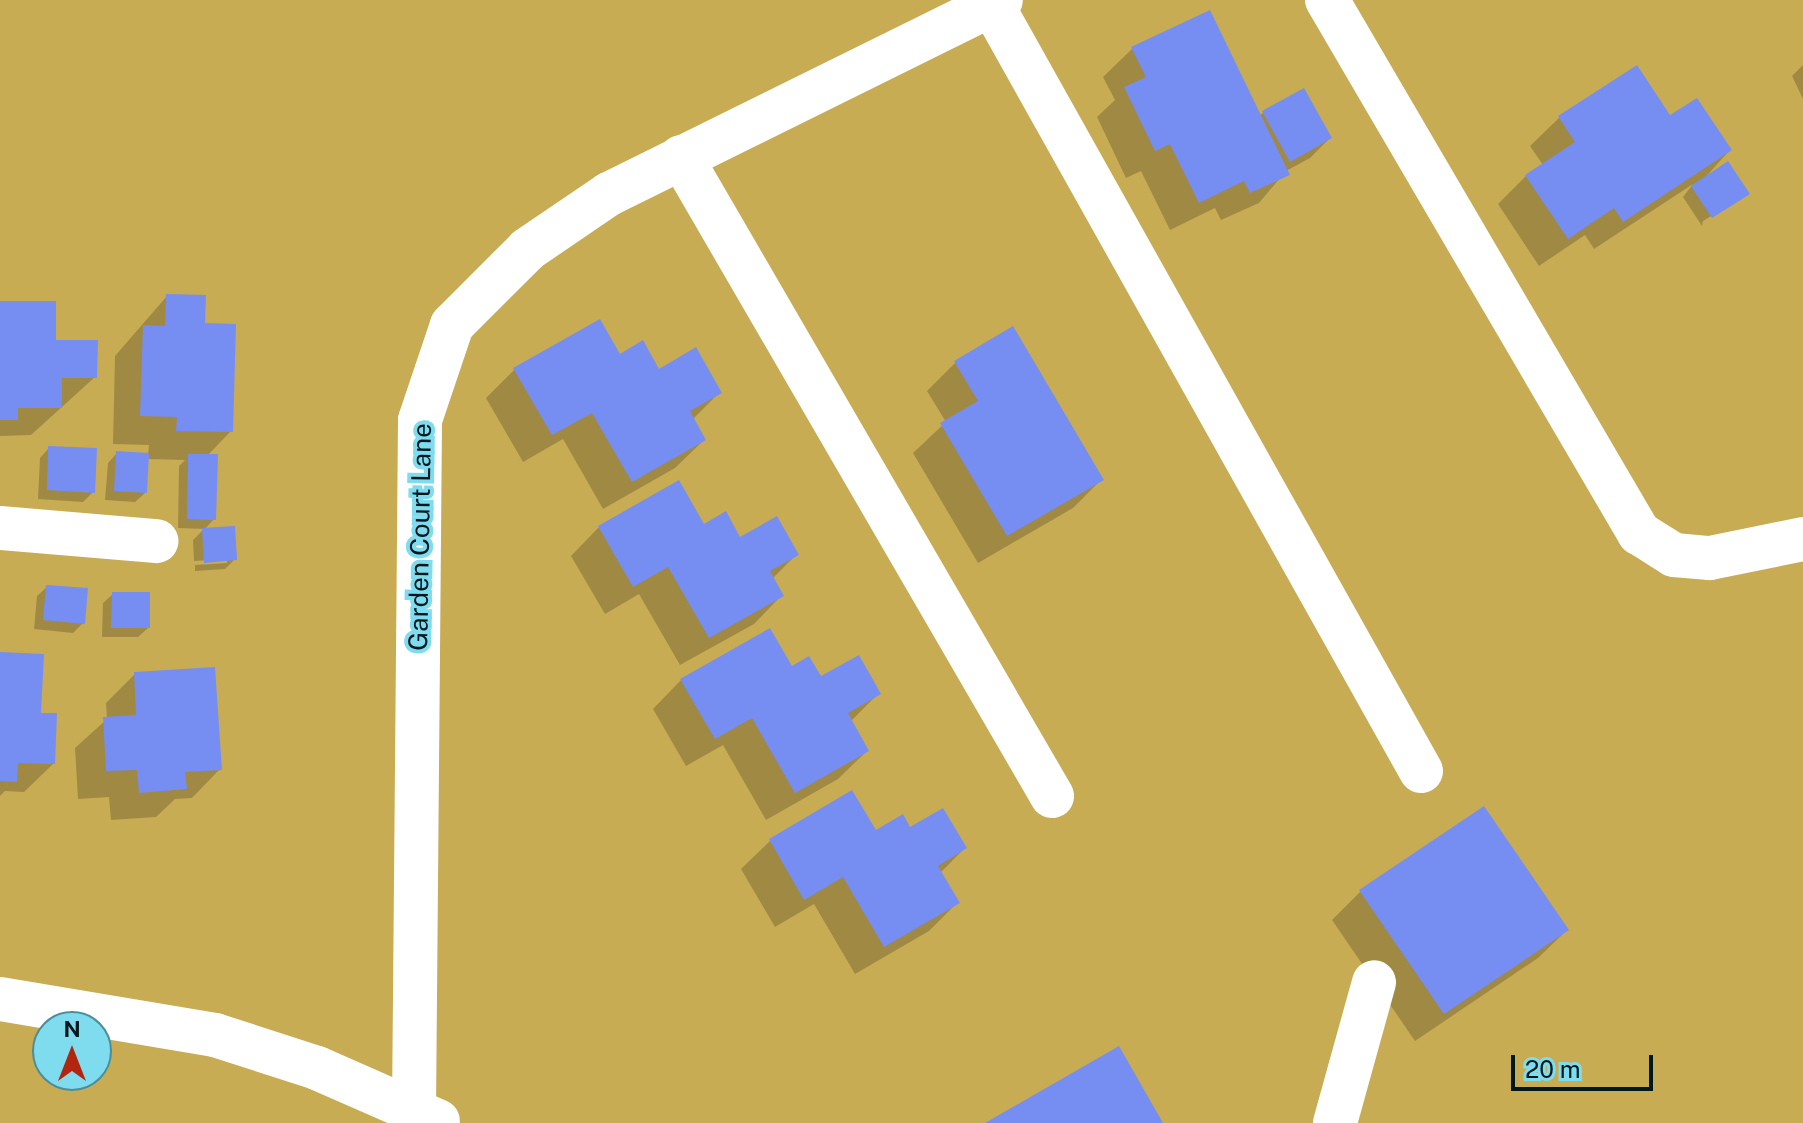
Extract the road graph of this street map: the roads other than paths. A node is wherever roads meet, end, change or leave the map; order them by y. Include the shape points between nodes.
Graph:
1 (1327, 0) edge
2 (996, 2) edge
3 (681, 157) junction
4 (0, 528) edge
5 (1803, 539) edge
6 (156, 541) dead end
7 (1421, 771) dead end
8 (1052, 796) dead end
9 (1374, 982) dead end
10 (0, 999) edge
11 (428, 1116) edge
12 (1335, 1123) edge

1 - 5 street via 1639,533 1674,555 1710,558
2 - 3 street, Garden Court Lane
2 - 7 street
3 - 8 street
3 - 11 street, Garden Court Lane via 609,194 528,249 452,325 420,420
4 - 6 street
9 - 12 street
10 - 11 street via 215,1035 317,1068

